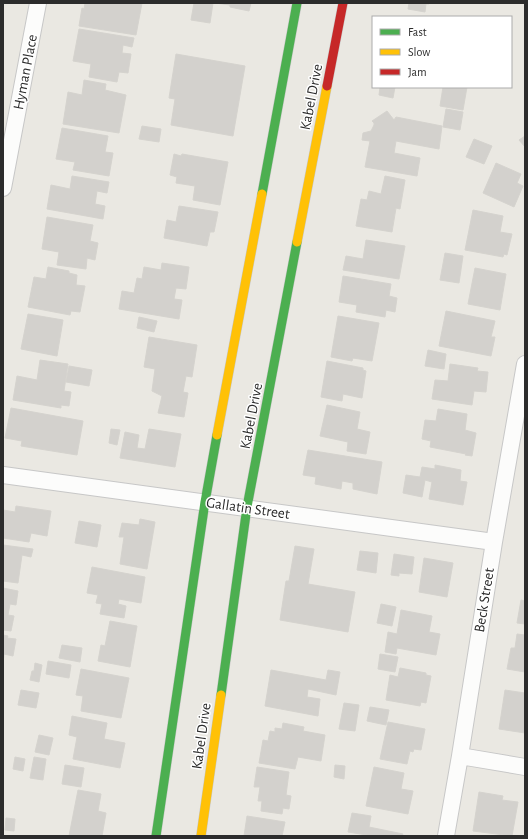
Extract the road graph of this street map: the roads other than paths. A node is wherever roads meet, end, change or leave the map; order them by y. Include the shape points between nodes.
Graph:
1 (38, 3) edge
2 (298, 3) edge
3 (343, 3) edge
4 (3, 188) edge
5 (525, 364) edge
6 (3, 475) edge
7 (205, 502) junction
8 (247, 507) junction
9 (494, 542) junction
10 (460, 756) junction
11 (525, 767) edge
12 (156, 836) edge
13 (201, 836) edge
14 (446, 836) edge

1 - 4 street, Hyman Place
2 - 7 street, Kabel Drive
3 - 8 street, Kabel Drive
5 - 9 street, Beck Street
6 - 7 street, Gallatin Street
7 - 8 street, Gallatin Street
7 - 12 street, Kabel Drive
8 - 9 street, Gallatin Street
8 - 13 street, Kabel Drive
9 - 10 street, Beck Street
10 - 11 street
10 - 14 street, Beck Street

